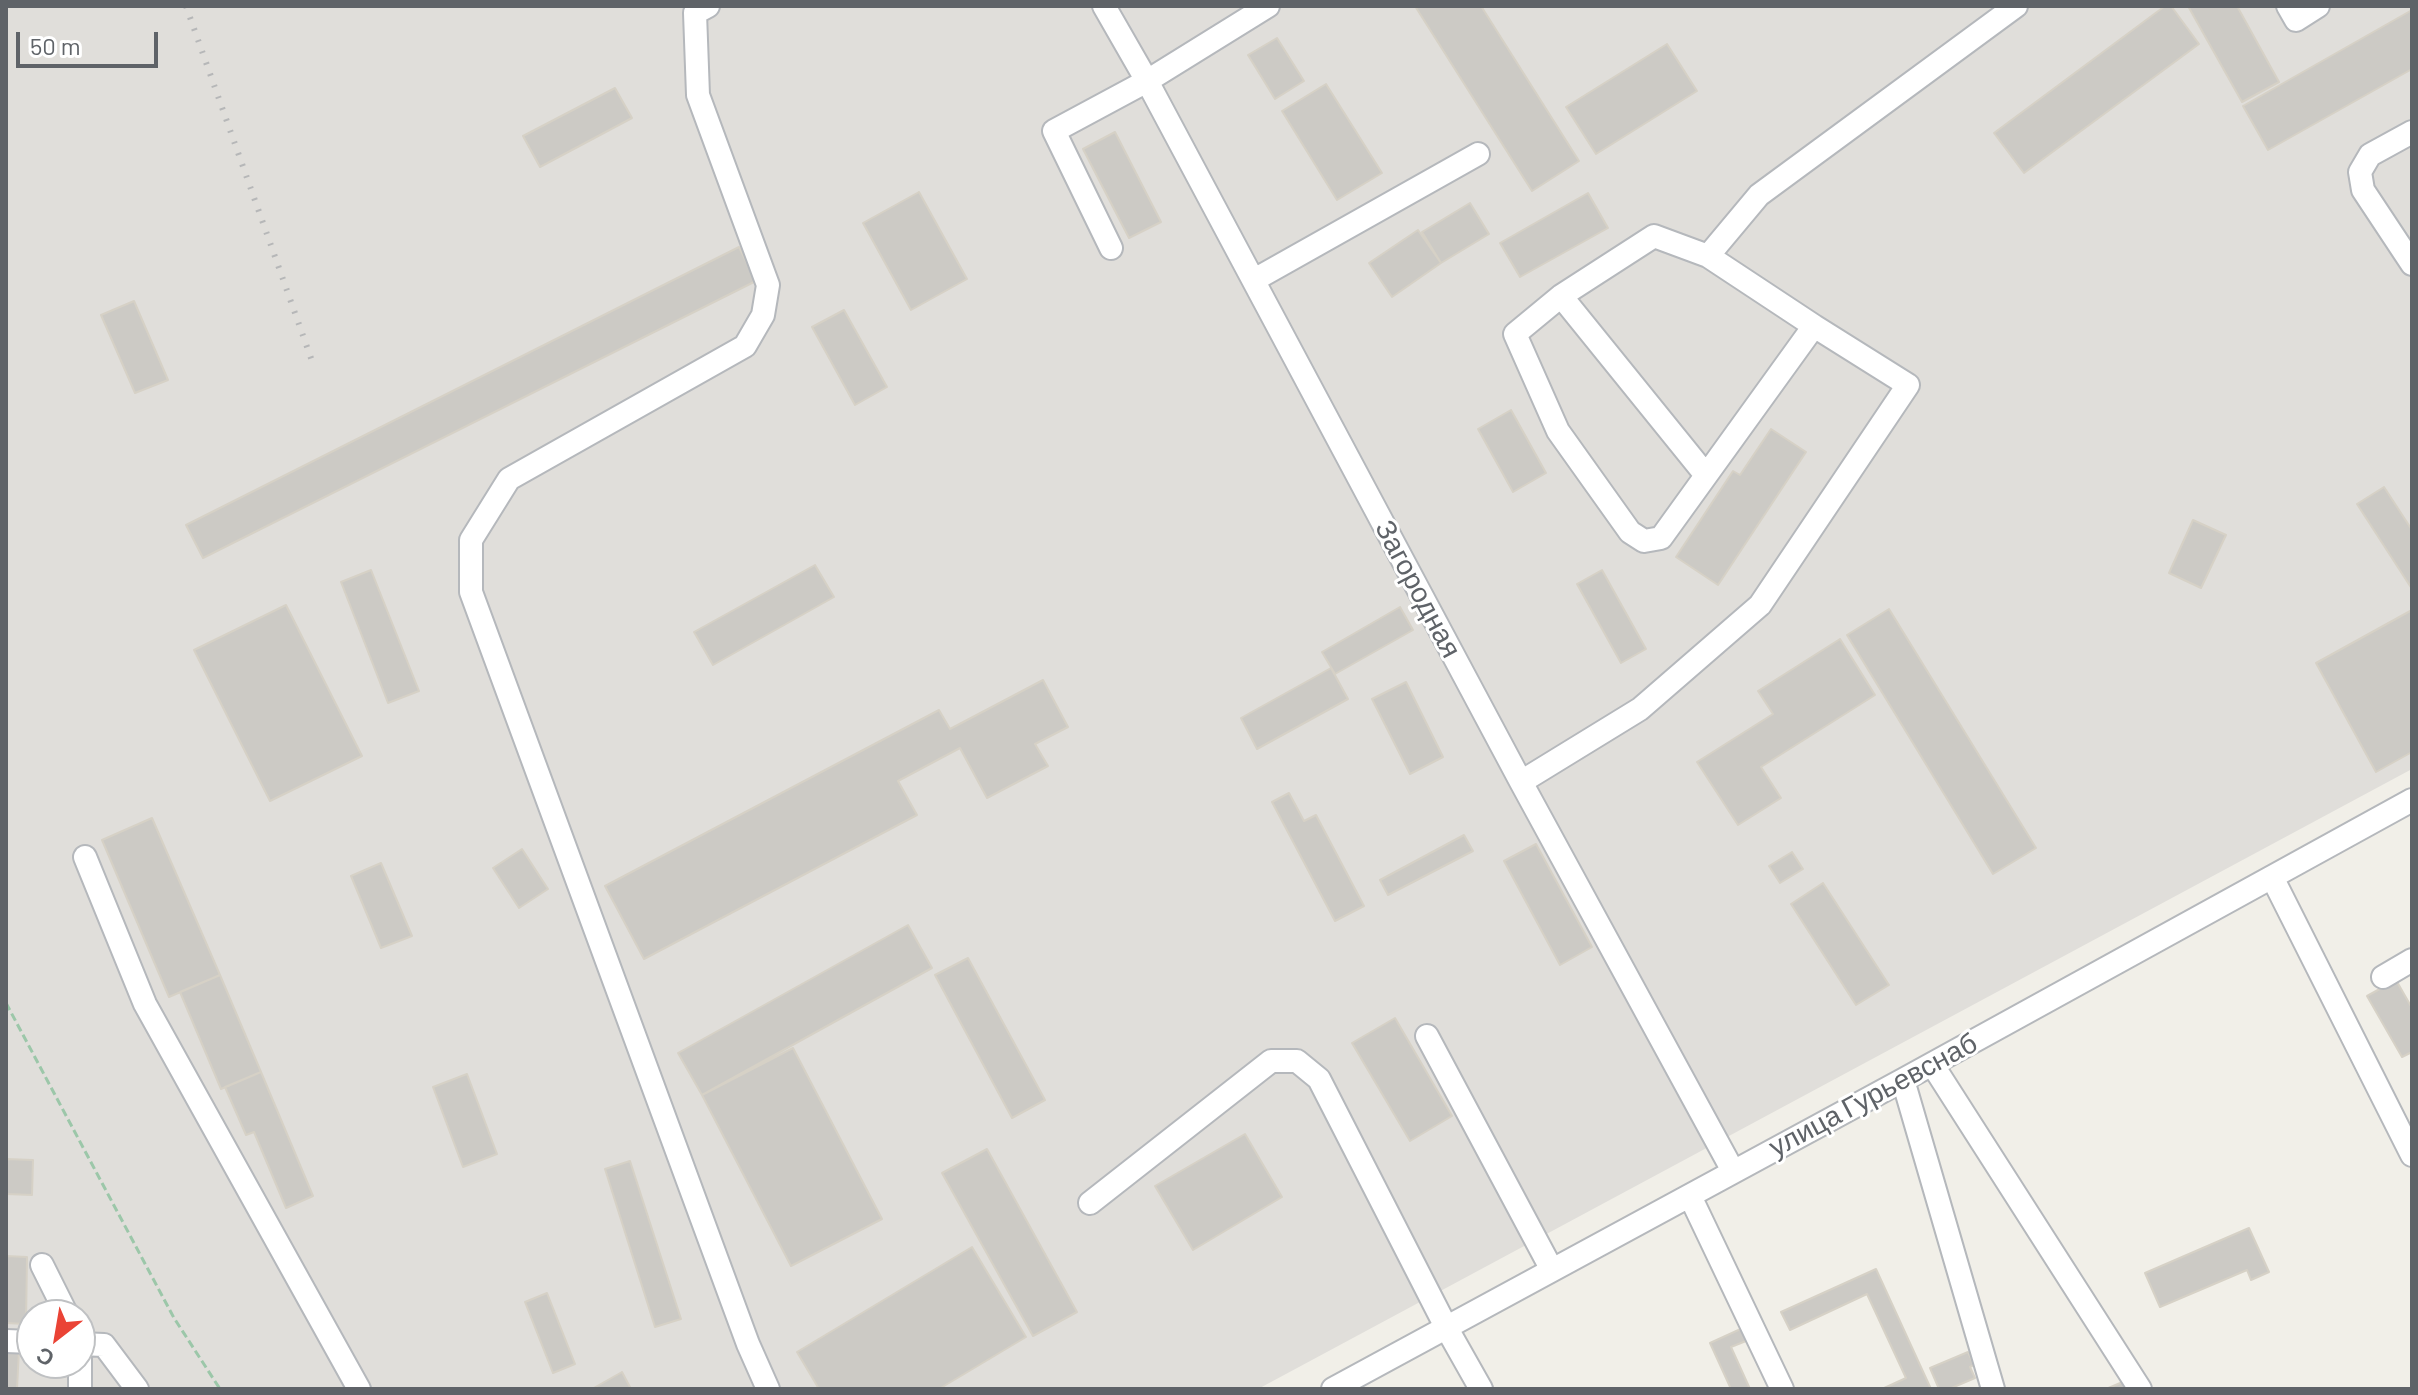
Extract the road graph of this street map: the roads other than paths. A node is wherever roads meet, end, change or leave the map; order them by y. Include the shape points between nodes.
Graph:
1 (1104, 6) edge
2 (1268, 6) edge
3 (2016, 6) edge
4 (2288, 6) edge
5 (2318, 6) edge
6 (695, 8) edge
7 (1147, 81) junction
8 (2412, 132) edge
9 (1478, 154) dead end
10 (1111, 248) dead end
11 (1708, 256) junction
12 (2412, 264) edge
13 (1254, 280) junction
14 (1561, 296) junction
15 (1814, 326) junction
16 (1705, 474) junction
17 (1521, 782) junction
18 (2412, 800) edge
19 (85, 857) dead end
20 (2272, 877) junction
21 (2412, 960) edge
22 (2383, 977) dead end
23 (1427, 1036) dead end
24 (1932, 1064) junction
25 (1903, 1080) junction
26 (2412, 1155) edge
27 (1733, 1171) junction
28 (1690, 1196) junction
29 (1090, 1203) dead end
30 (42, 1265) dead end
31 (1552, 1270) junction
32 (59, 1299) edge
33 (1446, 1327) junction
34 (96, 1344) edge
35 (137, 1389) edge
36 (359, 1389) edge
37 (768, 1389) edge
38 (1333, 1389) edge
39 (1481, 1389) edge
40 (1782, 1389) edge
41 (1993, 1389) edge
42 (2140, 1389) edge

1 - 7 street, Загородная
2 - 7 street
3 - 11 street via 1759,195
4 - 5 street via 2296,20
6 - 37 street via 698,95 768,285 763,315 745,346 509,479 471,540 471,592
7 - 10 street via 1054,131
7 - 13 street, Загородная
8 - 12 street via 2370,155 2360,172 2363,190
9 - 13 street
11 - 14 street via 1654,236
11 - 15 street
13 - 17 street, Загородная
14 - 16 street
14 - 16 street via 1515,334 1558,431 1630,532 1644,541 1661,538
15 - 16 street
15 - 17 street via 1908,385 1760,605 1640,709
17 - 27 street, Загородная
18 - 20 street, улица Гурьевснаб
19 - 36 street via 145,1004
20 - 24 street, улица Гурьевснаб
20 - 26 street
21 - 22 street
23 - 31 street
24 - 25 street, улица Гурьевснаб
24 - 42 street
25 - 27 street, улица Гурьевснаб
25 - 41 street
27 - 28 street, улица Гурьевснаб
28 - 31 street, улица Гурьевснаб
28 - 40 street
29 - 33 street via 1271,1061 1297,1061 1319,1079
30 - 32 street
31 - 33 street, улица Гурьевснаб
33 - 38 street, улица Гурьевснаб
33 - 39 street
34 - 35 street via 104,1345

